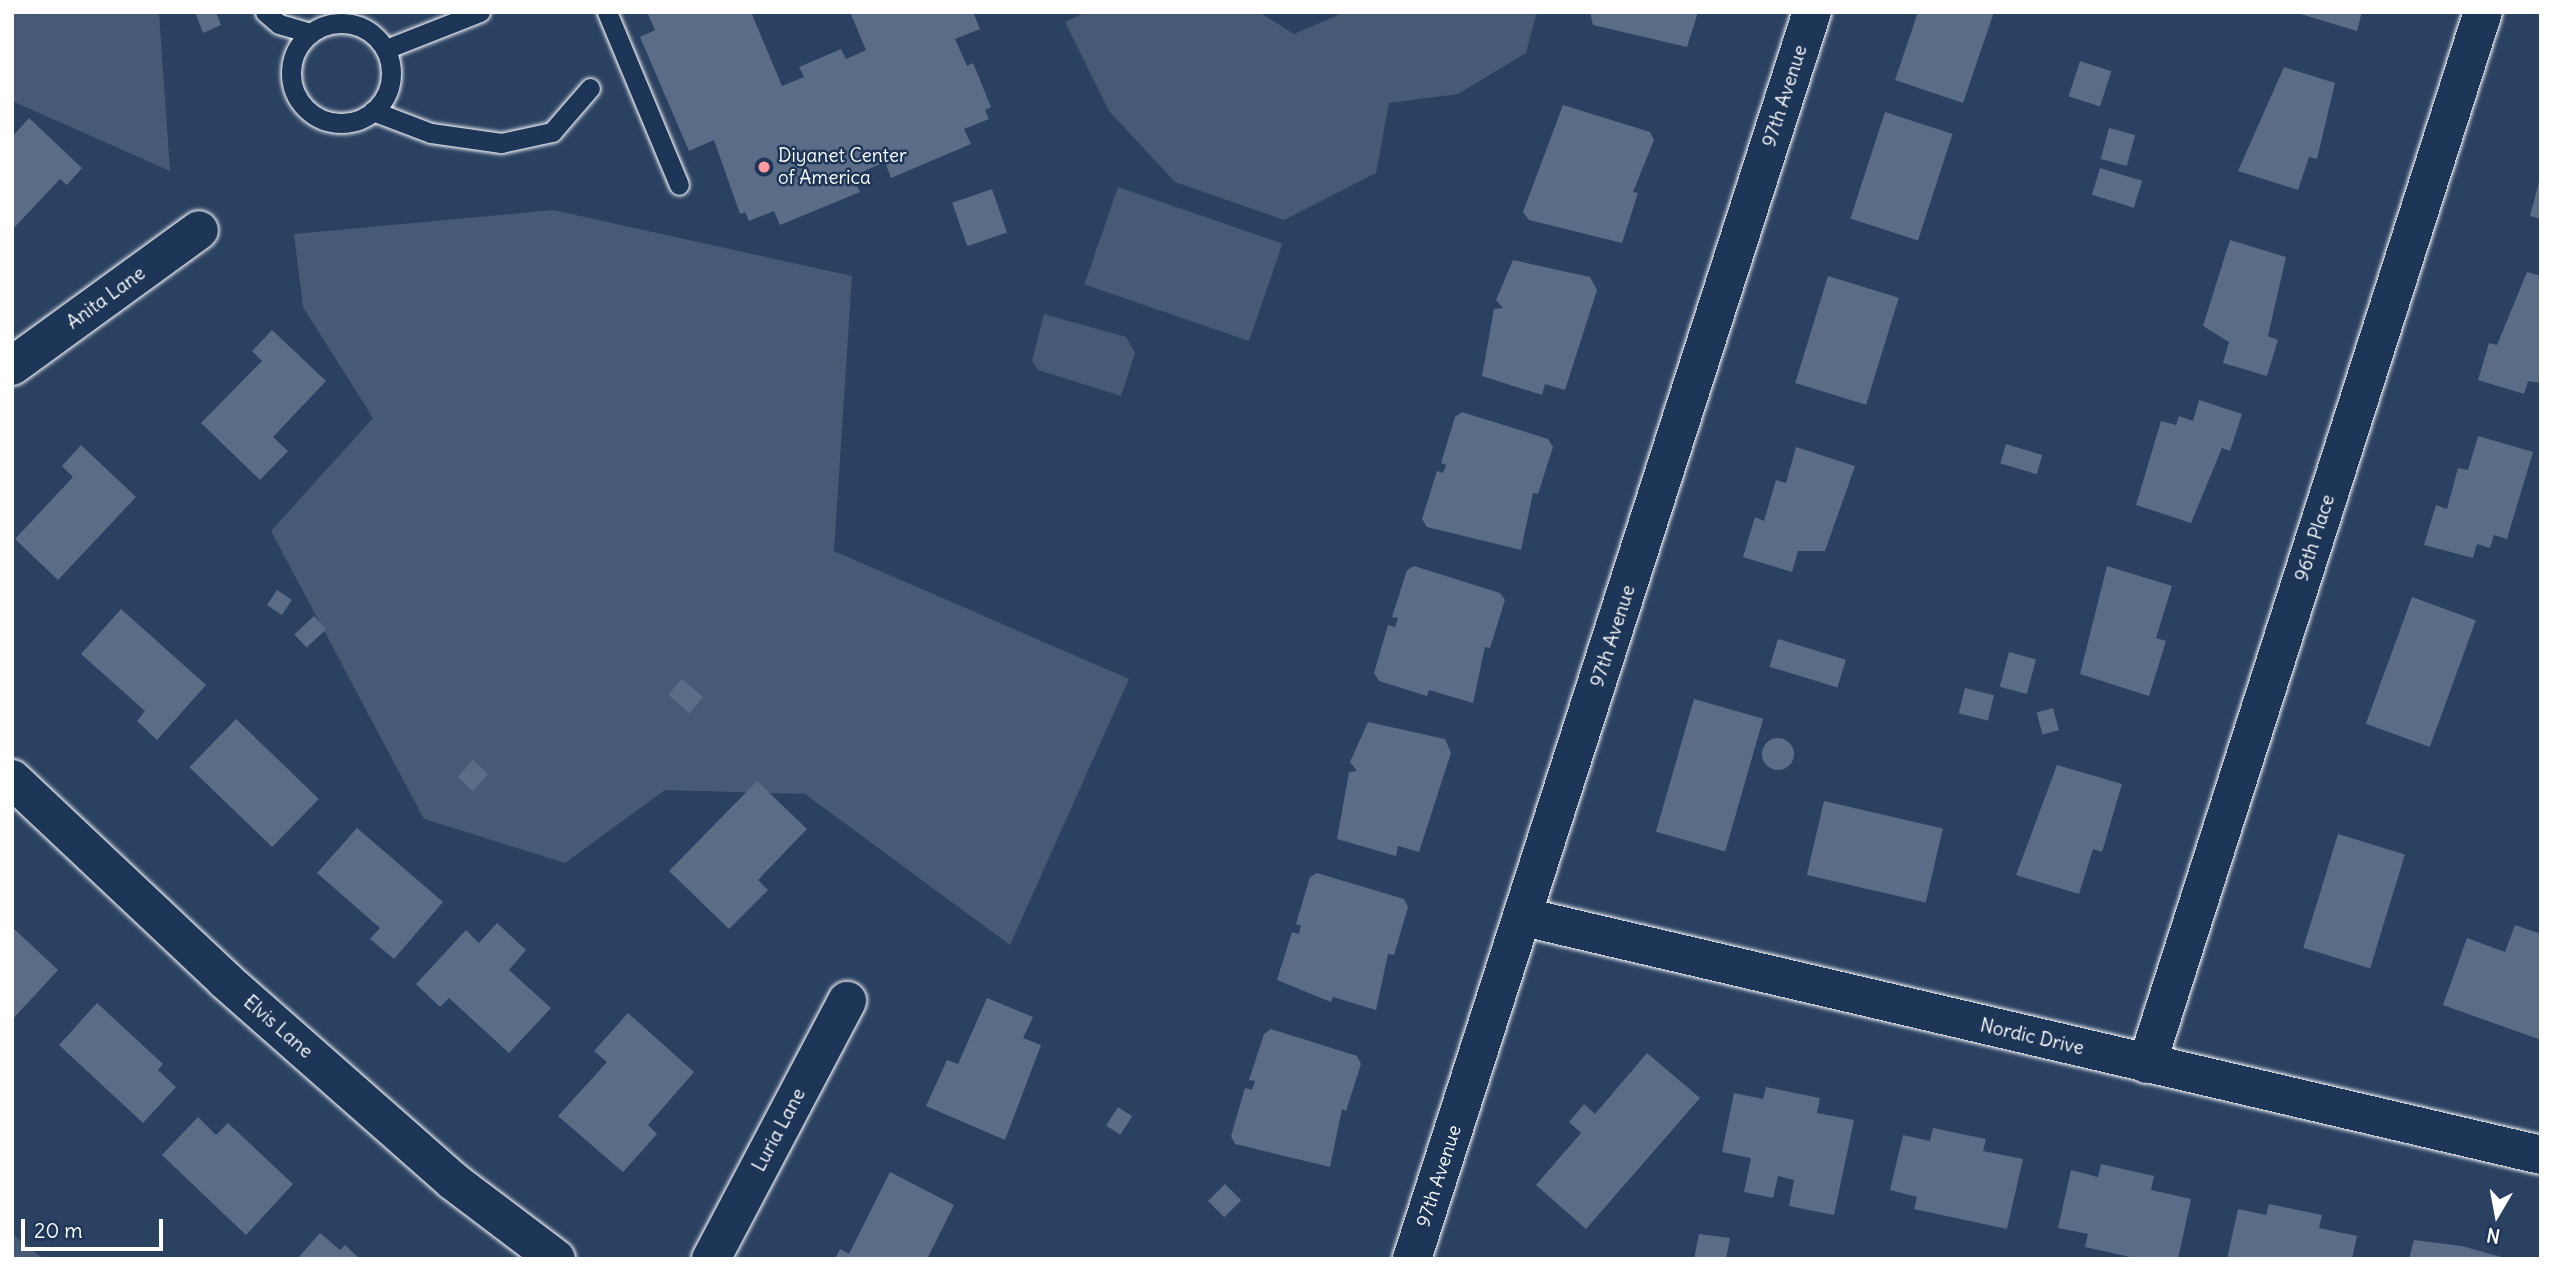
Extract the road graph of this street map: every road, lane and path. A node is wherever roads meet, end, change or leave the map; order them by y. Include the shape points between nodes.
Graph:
1 (265, 12) edge
2 (480, 12) edge
3 (607, 12) edge
4 (1812, 12) edge
5 (2483, 12) edge
6 (311, 33) junction
7 (386, 49) junction
8 (590, 88) dead end
9 (373, 111) junction
10 (679, 185) dead end
11 (199, 230) dead end
12 (12, 366) edge
13 (12, 779) edge
14 (1524, 917) junction
15 (847, 1001) dead end
16 (2147, 1063) junction
17 (2541, 1155) edge
18 (556, 1259) edge
19 (711, 1259) edge
20 (1412, 1259) edge

1 - 6 lane via 279,24
2 - 7 lane
3 - 10 lane
4 - 14 street, 97th Avenue
5 - 16 street, 96th Place
6 - 7 lane via 344,23 375,36
6 - 9 lane via 300,44 291,74 302,104 314,114 344,123
7 - 9 lane via 391,83
8 - 9 lane via 552,132 501,143 431,134
11 - 12 street, Anita Lane
13 - 18 street, Elvis Lane via 225,980 453,1181
14 - 16 street, Nordic Drive
14 - 20 street, 97th Avenue
15 - 19 street, Luria Lane
16 - 17 street, Nordic Drive

